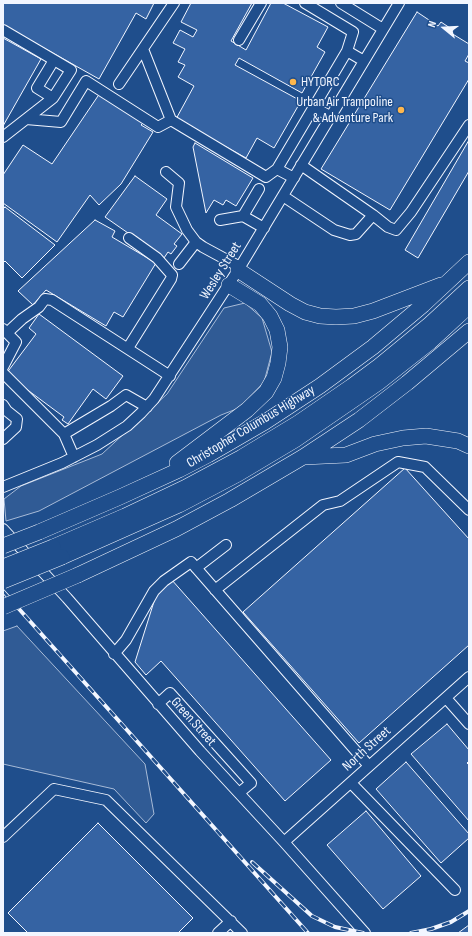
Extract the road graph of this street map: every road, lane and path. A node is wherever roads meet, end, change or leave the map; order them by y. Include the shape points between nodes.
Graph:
1 (174, 3) edge
2 (261, 3) edge
3 (305, 3) edge
4 (341, 3) edge
5 (399, 3) edge
6 (383, 29) junction
7 (3, 30) edge
8 (239, 40) dead end
9 (143, 50) junction
10 (347, 51) junction
11 (54, 60) junction
12 (364, 61) junction
13 (119, 84) dead end
14 (53, 98) junction
15 (313, 107) junction
16 (330, 116) junction
17 (26, 119) junction
18 (171, 120) junction
19 (469, 125) edge
20 (3, 137) edge
21 (301, 165) junction
22 (277, 169) junction
23 (166, 172) dead end
24 (294, 178) junction
25 (259, 189) dead end
26 (283, 196) junction
27 (373, 215) junction
28 (243, 216) junction
29 (220, 220) dead end
30 (264, 228) junction
31 (129, 238) dead end
32 (196, 242) junction
33 (469, 262) edge
34 (180, 264) dead end
35 (239, 269) junction
36 (449, 281) junction
37 (229, 285) junction
38 (469, 288) edge
39 (469, 306) edge
40 (5, 331) edge
41 (469, 331) edge
42 (128, 348) junction
43 (3, 367) edge
44 (3, 373) edge
45 (170, 376) junction
46 (3, 405) edge
47 (147, 407) junction
48 (64, 434) junction
49 (3, 439) edge
50 (469, 446) edge
51 (74, 457) junction
52 (303, 457) junction
53 (149, 484) junction
54 (3, 487) edge
55 (469, 510) edge
56 (3, 529) edge
57 (226, 545) dead end
58 (3, 546) edge
59 (58, 552) junction
60 (3, 567) edge
61 (196, 568) junction
62 (3, 581) edge
63 (215, 590) junction
64 (3, 606) edge
65 (114, 654) junction
66 (468, 680) edge
67 (446, 698) junction
68 (158, 704) junction
69 (469, 724) edge
70 (369, 766) junction
71 (351, 783) junction
72 (239, 793) junction
73 (3, 836) edge
74 (284, 842) junction
75 (455, 890) dead end
76 (231, 921) junction
77 (218, 933) edge
78 (242, 933) edge
79 (365, 933) edge

1 - 9 street
2 - 8 street
3 - 10 street via 353,32
4 - 6 street
5 - 6 street, Wesley Street
6 - 12 street, Wesley Street
7 - 11 street
9 - 13 street
9 - 18 street
10 - 12 street
10 - 15 street
11 - 14 street via 37,88
11 - 14 street via 71,70
12 - 16 street, Wesley Street
14 - 17 street
15 - 16 street
15 - 22 street
16 - 21 street, Wesley Street
17 - 18 street via 61,122 86,81 158,127
17 - 20 street
18 - 22 street via 266,177
19 - 27 street via 411,212 396,230
21 - 24 street, Wesley Street
21 - 27 street
22 - 24 street
23 - 32 street via 179,183 176,207
24 - 26 street, Wesley Street
25 - 28 street
26 - 27 street via 334,230 350,235 356,234
26 - 30 street, Wesley Street
28 - 29 street
28 - 30 street
30 - 35 street, Wesley Street
31 - 42 street via 157,258 172,275
32 - 34 street
32 - 35 street
33 - 36 highway, Christopher Columbus Highway
35 - 36 highway via 305,312 336,318 373,311
35 - 37 street, Wesley Street
36 - 53 highway, Christopher Columbus Highway via 398,327 320,386 237,439
37 - 45 street, Wesley Street
37 - 53 highway via 260,304 277,330 280,347 274,378 266,392 247,410
38 - 59 highway, Christopher Columbus Highway via 379,366 276,437 184,488 124,516
39 - 59 highway, Christopher Columbus Highway via 430,342 378,383 295,440 238,474 137,525
40 - 42 street via 46,299 52,300
40 - 43 street via 16,342
41 - 52 highway via 407,383
42 - 45 street
44 - 48 street
45 - 47 street, Wesley Street
46 - 49 street via 17,419 16,427
47 - 48 street via 126,394
47 - 51 street, Wesley Street via 127,426
48 - 51 street
50 - 52 highway via 458,441 426,436 375,444 346,455
51 - 54 street, Wesley Street
52 - 64 highway, bridge via 176,529 78,575
53 - 58 highway, Christopher Columbus Highway, bridge
55 - 63 street via 425,467 398,462 340,501 323,505
56 - 65 street, Green Street via 67,598
57 - 61 street
59 - 60 highway, Christopher Columbus Highway, bridge
59 - 62 highway, Christopher Columbus Highway, bridge
61 - 63 street
61 - 65 street via 191,562 154,591 126,640
63 - 70 street
65 - 68 street, Green Street
66 - 67 street, North Street
67 - 69 street
67 - 70 street, North Street
68 - 72 street, Green Street
68 - 72 street via 170,692 251,783
70 - 71 street, North Street
71 - 74 street, North Street
71 - 75 street
72 - 74 street, Green Street
73 - 76 street via 54,789 106,800
74 - 79 street, Green Street
76 - 77 street
76 - 78 street

